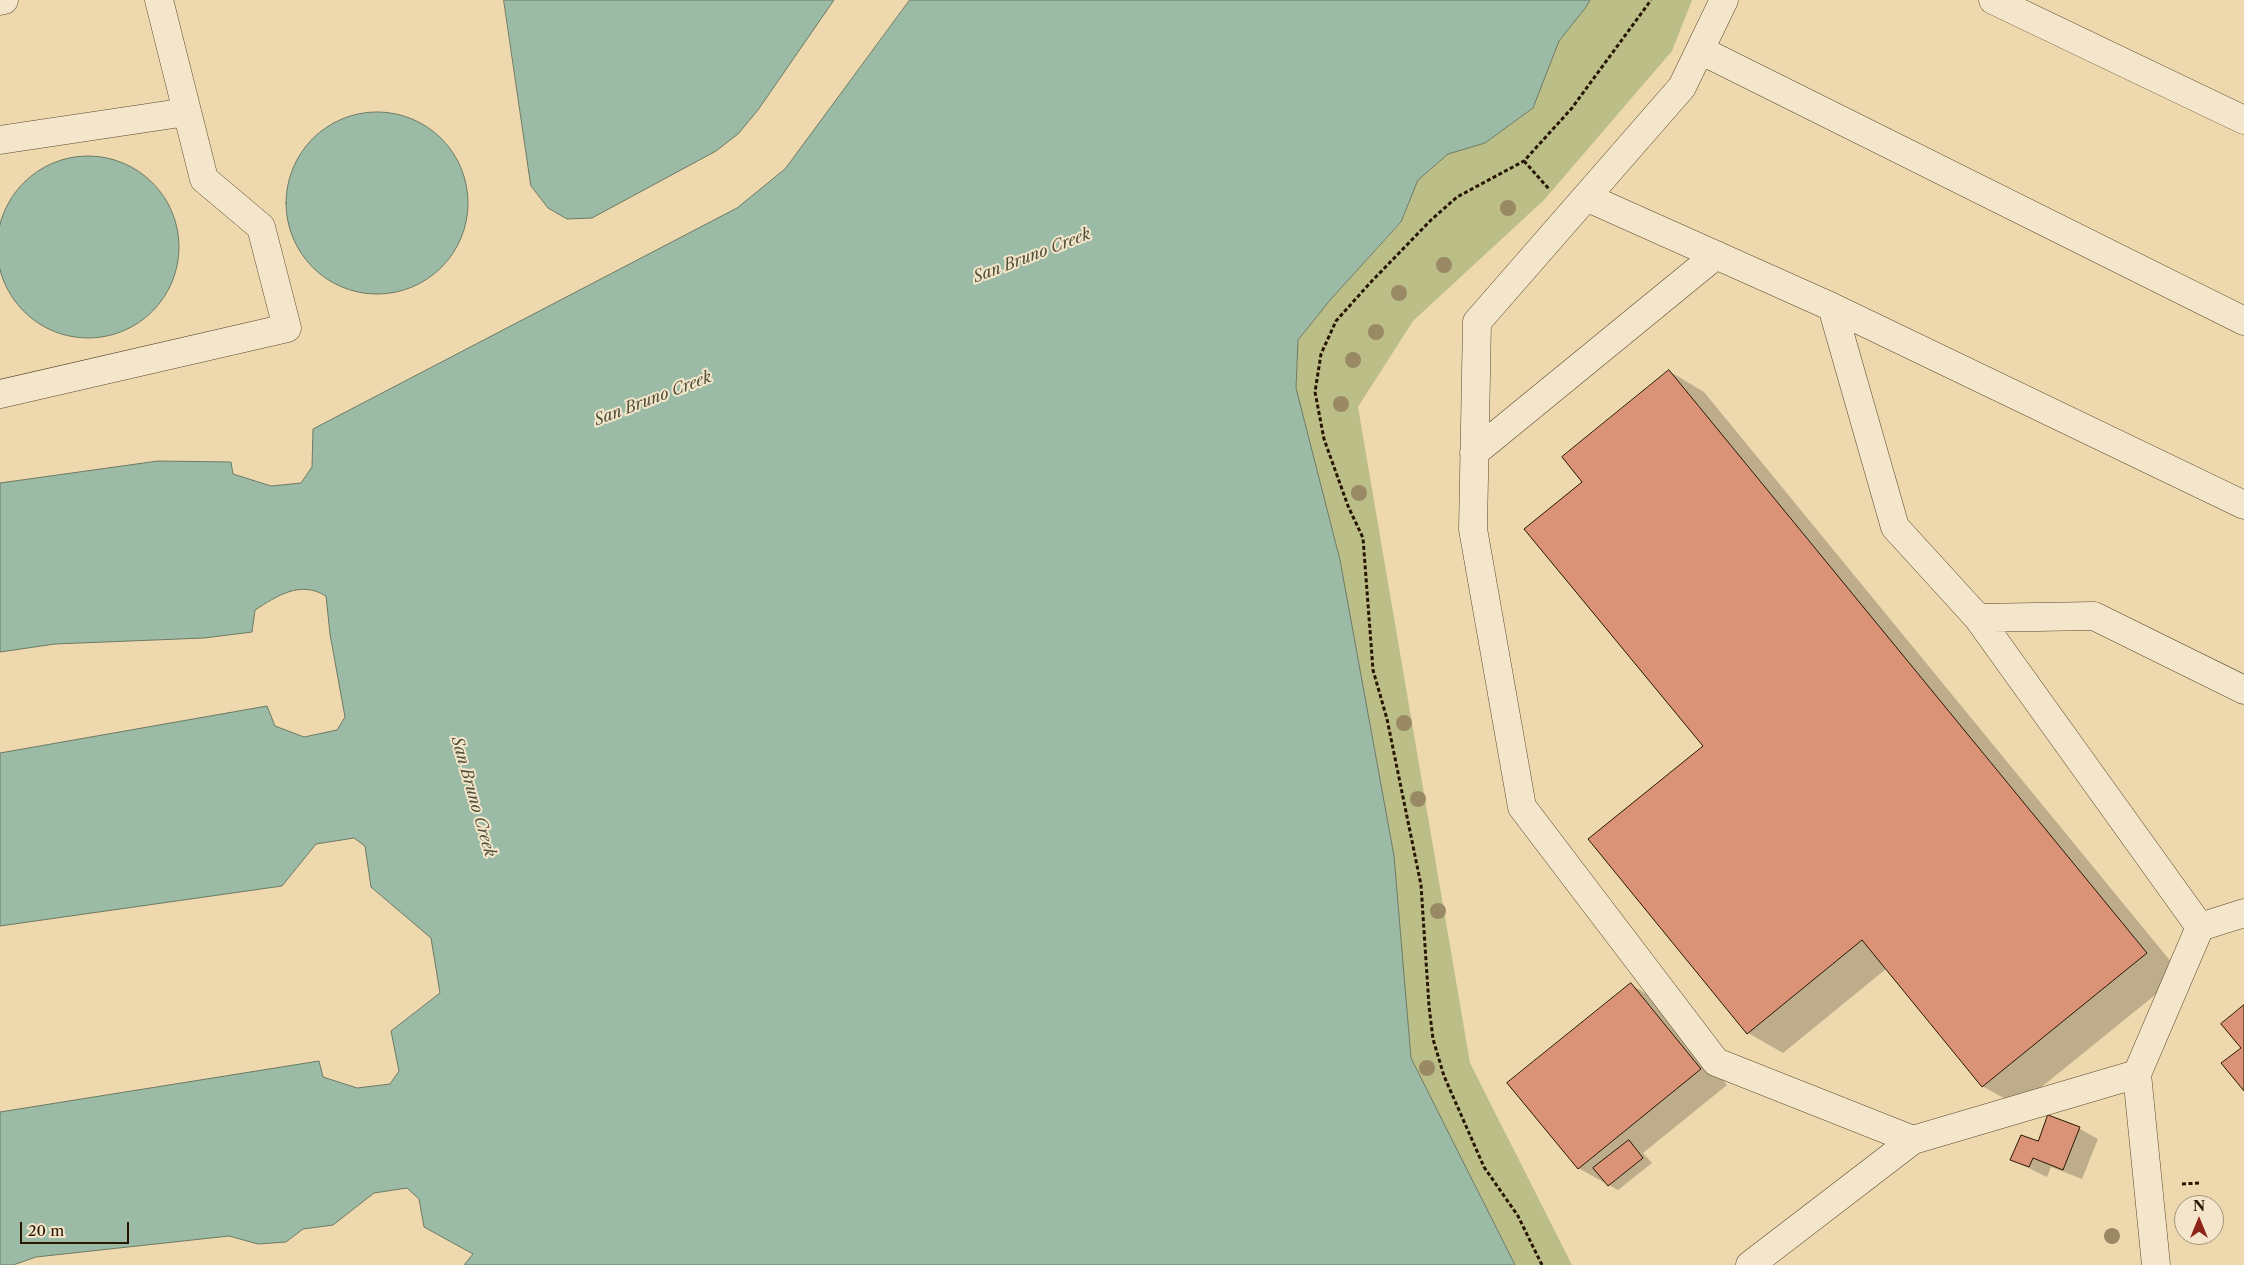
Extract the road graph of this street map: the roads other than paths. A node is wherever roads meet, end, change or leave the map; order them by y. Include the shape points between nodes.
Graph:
1 (4, 0) edge
2 (159, 0) edge
3 (1724, 0) edge
4 (1993, 0) edge
5 (0, 1) edge
6 (1700, 50) junction
7 (187, 112) junction
8 (2244, 120) edge
9 (0, 140) edge
10 (1586, 196) junction
11 (1716, 255) junction
12 (1832, 307) junction
13 (2244, 322) edge
14 (0, 394) edge
15 (1474, 453) junction
16 (2244, 505) edge
17 (1978, 618) junction
18 (2244, 690) edge
19 (2244, 913) edge
20 (2200, 927) junction
21 (2137, 1074) junction
22 (1913, 1140) junction
23 (1750, 1265) edge
24 (2156, 1265) edge

1 - 5 lane
2 - 7 lane
3 - 6 lane
4 - 8 lane
6 - 10 lane via 1682,87
6 - 13 lane
7 - 9 lane
7 - 14 lane via 204,179 261,227 287,328
10 - 11 lane
10 - 15 lane via 1477,322
11 - 12 lane
11 - 15 lane
12 - 16 lane
12 - 17 lane via 1895,527
15 - 22 lane via 1473,529 1522,807 1716,1062
17 - 18 lane via 2094,616
17 - 20 lane
19 - 20 lane
20 - 21 lane
21 - 22 lane
21 - 24 lane
22 - 23 lane

